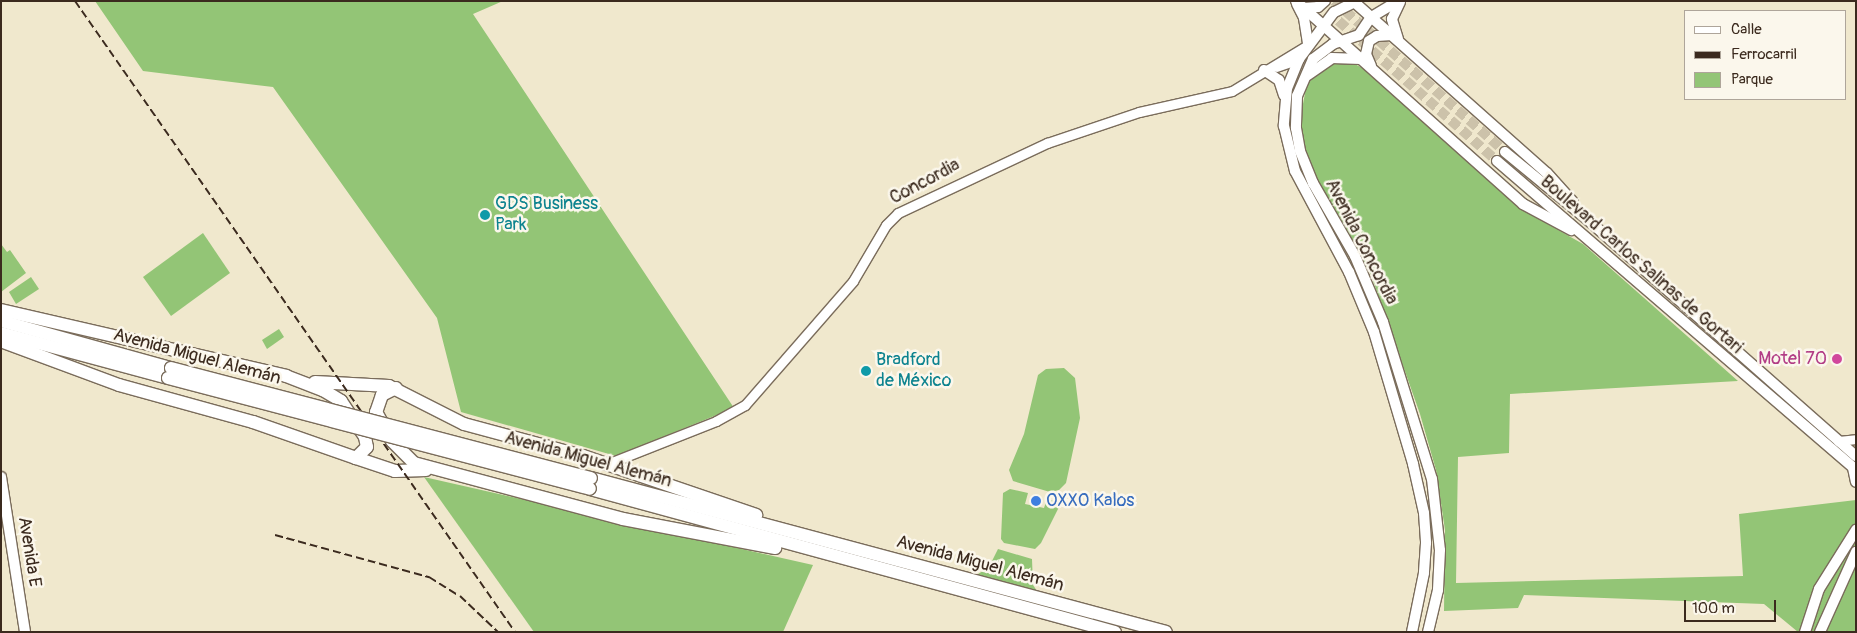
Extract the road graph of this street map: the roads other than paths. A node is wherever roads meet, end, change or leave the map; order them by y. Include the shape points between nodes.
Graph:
1 (1326, 1) edge
2 (1399, 1) edge
3 (1355, 2) edge
4 (1300, 4) edge
5 (1371, 17) junction
6 (1324, 23) junction
7 (1396, 37) junction
8 (1342, 41) junction
9 (1307, 45) junction
10 (1298, 59) junction
11 (1361, 59) junction
12 (1371, 66) junction
13 (1265, 70) junction
14 (1302, 82) junction
15 (1285, 100) junction
16 (1505, 152) tunnel mouth
17 (1497, 161) tunnel mouth
18 (1588, 220) junction
19 (1578, 232) junction
20 (1, 310) edge
21 (1, 321) edge
22 (1, 333) edge
23 (1, 341) edge
24 (170, 373) junction
25 (286, 376) junction
26 (396, 388) junction
27 (1856, 439) edge
28 (1838, 441) junction
29 (1856, 456) edge
30 (356, 458) junction
31 (607, 464) junction
32 (1854, 469) edge
33 (429, 470) junction
34 (1, 477) edge
35 (1856, 482) edge
36 (1855, 529) edge
37 (820, 540) junction
38 (1856, 552) edge
39 (818, 553) junction
40 (25, 632) edge
41 (1115, 632) edge
42 (1167, 632) edge
43 (1412, 632) edge
44 (1428, 632) edge
45 (1805, 632) edge
46 (1820, 632) edge

1 - 4 main road via 1318,7
2 - 5 main road, Avenida Concordia
2 - 7 main road via 1392,19
3 - 5 main road
3 - 6 main road, Avenida Concordia via 1334,12
4 - 6 main road
4 - 9 main road
5 - 7 main road
5 - 8 main road, Avenida Concordia via 1363,32
6 - 8 main road
6 - 9 main road, Avenida Concordia
7 - 12 main road via 1377,36 1369,42 1366,54
7 - 18 main road via 1552,178
8 - 11 main road
8 - 14 main road, Avenida Concordia via 1327,46 1313,59
9 - 10 main road, Avenida Concordia
9 - 13 street, Concordia
10 - 13 street
10 - 15 main road, Avenida Concordia
11 - 12 main road
11 - 14 main road via 1326,60
12 - 19 main road via 1523,204
13 - 15 main road via 1280,80
13 - 31 street, Concordia via 1227,92 1140,112 1039,146 898,213 886,225 853,281 745,406 716,421
14 - 44 main road, Avenida Concordia via 1296,109 1300,151 1313,183 1345,237 1374,299 1432,479 1438,512 1440,560 1438,590
15 - 43 main road, Avenida Concordia via 1284,131 1290,158 1360,296 1414,464 1424,513 1426,543 1424,573
16 - 18 main road, Boulevard Carlos Salinas de Gortari
17 - 19 main road, Boulevard Carlos Salinas de Gortari
18 - 28 main road, Boulevard Carlos Salinas de Gortari
19 - 32 main road, Boulevard Carlos Salinas de Gortari
20 - 25 highway
21 - 24 highway, Avenida Miguel Alemán
22 - 24 highway, Avenida Miguel Alemán
23 - 30 highway via 118,385 253,422
24 - 37 highway, Avenida Miguel Alemán, bridge
24 - 39 highway, Avenida Miguel Alemán, bridge
25 - 26 highway via 326,384
25 - 30 highway via 323,390 346,406 367,442 364,452
26 - 31 highway via 464,424
26 - 33 highway via 385,392 379,400 378,418 402,454
27 - 28 street
28 - 29 main road, Boulevard Carlos Salinas de Gortari
30 - 33 highway via 399,472
31 - 37 highway
32 - 35 main road
33 - 39 highway via 632,521 733,541
34 - 40 main road, Avenida E
36 - 45 main road via 1819,589
37 - 42 highway, Avenida Miguel Alemán
38 - 46 main road
39 - 41 highway, Avenida Miguel Alemán

